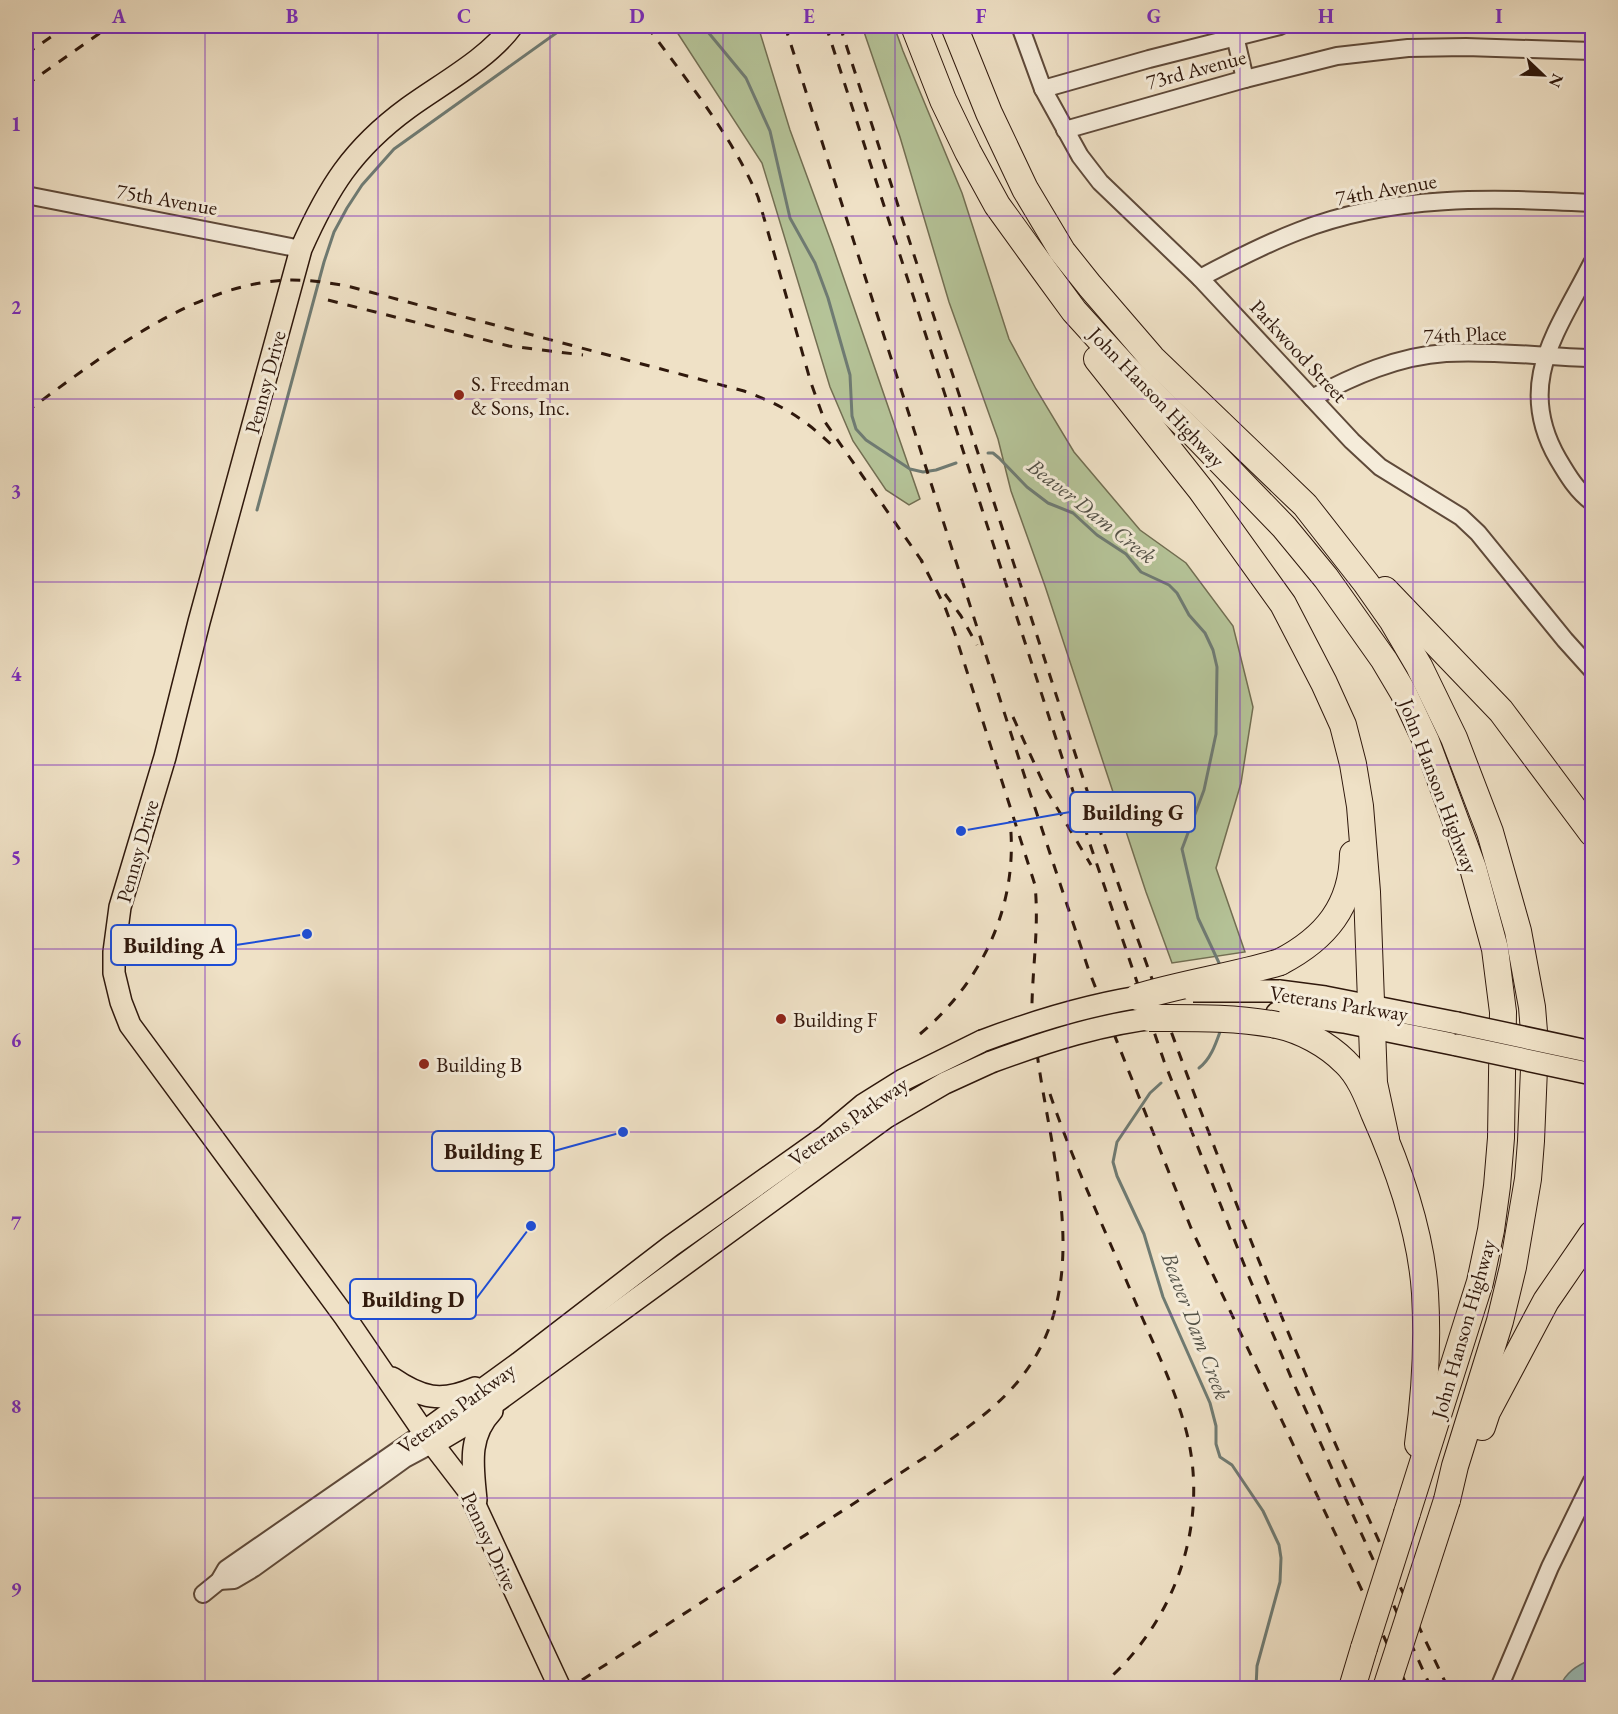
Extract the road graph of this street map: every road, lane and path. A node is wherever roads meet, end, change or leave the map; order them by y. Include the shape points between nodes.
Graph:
1 (512, 26) edge
2 (914, 26) edge
3 (954, 26) edge
4 (1280, 26) edge
5 (1023, 27) edge
6 (1235, 36) junction
7 (1593, 51) edge
8 (1245, 79) junction
9 (1043, 88) junction
10 (1065, 130) junction
11 (26, 195) edge
12 (1593, 203) edge
13 (1020, 238) junction
14 (301, 249) junction
15 (1593, 263) edge
16 (1200, 278) junction
17 (1545, 357) junction
18 (1593, 358) edge
19 (1312, 398) junction
20 (1593, 502) edge
21 (1305, 505) junction
22 (1593, 670) edge
23 (1324, 683) junction
24 (1593, 833) edge
25 (1144, 1008) junction
26 (1372, 1017) junction
27 (1277, 1019) junction
28 (1593, 1052) edge
29 (1592, 1075) edge
30 (1386, 1139) junction
31 (1593, 1236) edge
32 (519, 1363) junction
33 (384, 1373) junction
34 (505, 1395) junction
35 (428, 1438) junction
36 (1593, 1481) edge
37 (1446, 1500) junction
38 (476, 1503) junction
39 (1407, 1513) junction
40 (203, 1594) dead end
41 (1501, 1683) dead end
42 (560, 1689) edge
43 (1352, 1689) edge
44 (1386, 1689) edge

1 - 14 main road, Pennsy Drive via 488,51 406,109 362,148 329,191
2 - 13 highway, John Hanson Highway via 968,152
3 - 21 highway, John Hanson Highway via 1025,189 1062,250 1152,358
4 - 6 street, 73rd Avenue
5 - 9 street, Parkwood Street
6 - 8 street
6 - 9 street, 73rd Avenue
7 - 8 street, 73rd Avenue via 1408,48 1337,56
8 - 10 street, 73rd Avenue
9 - 10 street, Parkwood Street
10 - 16 street, Parkwood Street via 1100,182
11 - 14 street, 75th Avenue
12 - 16 street, 74th Avenue via 1478,199 1427,201 1368,211 1301,230
13 - 23 highway via 1079,334 1258,567 1283,604
13 - 39 highway, John Hanson Highway via 1074,311 1284,527 1355,617 1403,692 1426,741 1473,868 1495,949 1503,1012 1497,1186 1480,1282
14 - 33 main road, Pennsy Drive via 165,757 120,907 114,973 130,1025
15 - 17 street
16 - 19 street, Parkwood Street
17 - 18 street, 74th Place
17 - 19 street, 74th Place via 1444,353 1414,358 1378,368
17 - 20 street via 1539,405 1546,432 1568,476
19 - 22 street, Parkwood Street via 1380,467 1461,517 1478,533
21 - 24 highway via 1501,711
21 - 37 highway, John Hanson Highway via 1392,620 1454,738 1506,882 1532,1007 1534,1088 1520,1230 1500,1321
23 - 25 highway, bridge via 1347,763 1354,814 1348,893 1339,912 1310,943 1281,962 1177,985
23 - 26 highway via 1343,725 1360,806
25 - 26 main road, Veterans Parkway, bridge via 1216,990 1279,991 1324,997
25 - 27 highway, bridge via 1248,1020
25 - 32 main road, Veterans Parkway, bridge via 1073,1011 1034,1022 982,1041 903,1080 671,1246
25 - 34 main road, Veterans Parkway, bridge via 991,1062 885,1118
26 - 27 main road, Veterans Parkway
26 - 28 main road, Veterans Parkway, bridge via 1457,1023
26 - 29 main road, Veterans Parkway, bridge via 1457,1045
26 - 30 highway via 1374,1083
27 - 30 highway via 1345,1062 1364,1090
30 - 39 highway via 1411,1213 1425,1291 1425,1377
31 - 37 highway via 1532,1326 1487,1412 1465,1473
32 - 33 main road via 472,1390 442,1397 420,1395
32 - 35 main road, Veterans Parkway
33 - 35 main road, Pennsy Drive
34 - 35 main road, Veterans Parkway via 460,1428
34 - 38 main road via 477,1432 473,1448
35 - 38 main road, Pennsy Drive
35 - 40 street, Veterans Parkway via 405,1460 254,1568 234,1580 219,1581
36 - 41 street via 1546,1576
37 - 44 highway, John Hanson Highway, bridge
38 - 42 main road, Pennsy Drive
39 - 43 highway, John Hanson Highway, bridge

